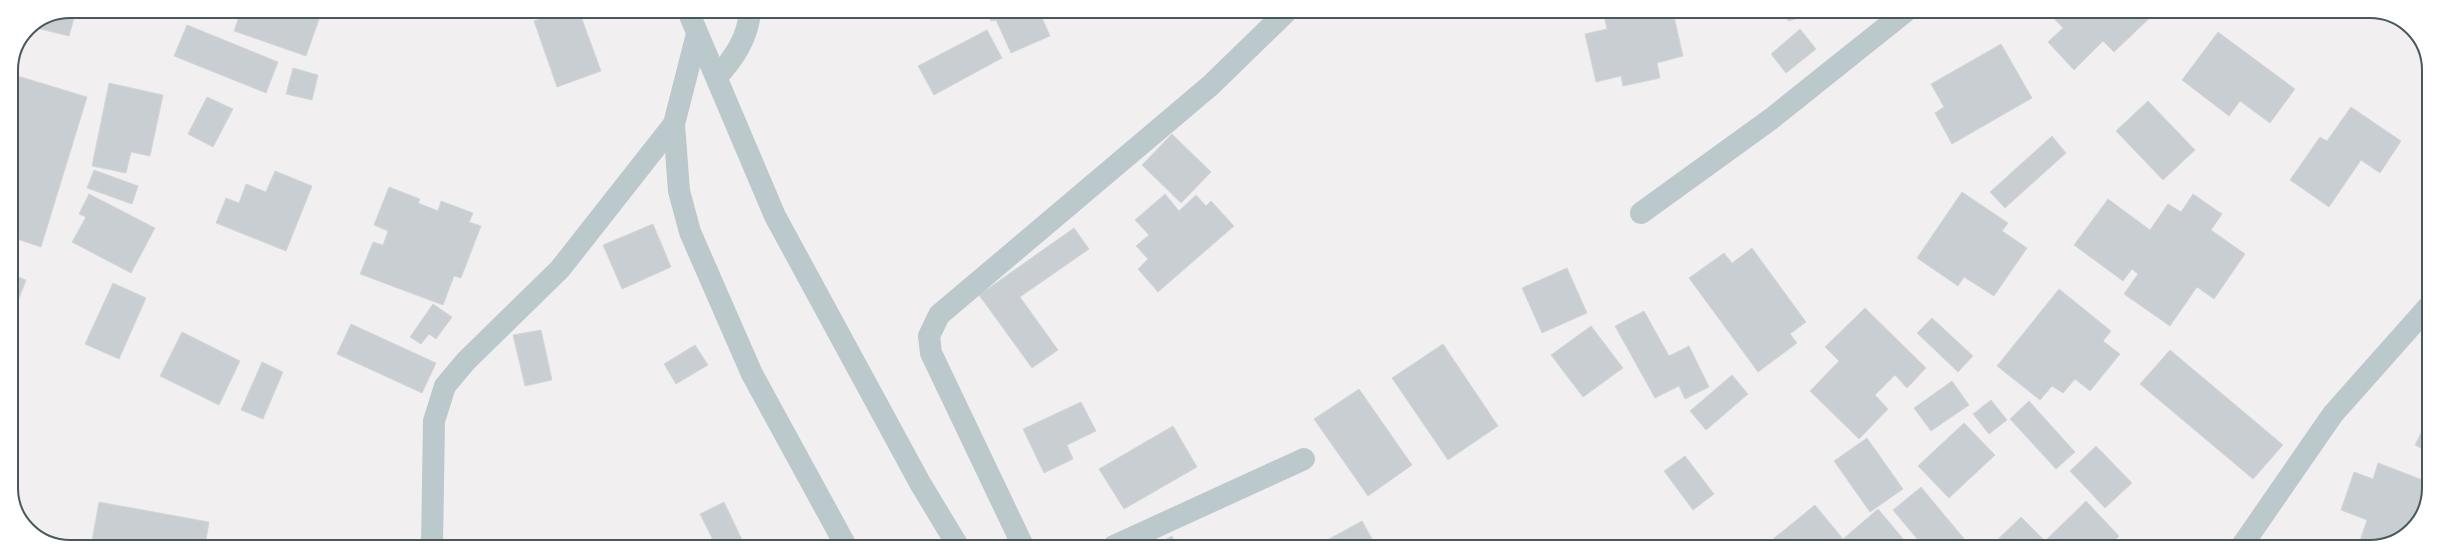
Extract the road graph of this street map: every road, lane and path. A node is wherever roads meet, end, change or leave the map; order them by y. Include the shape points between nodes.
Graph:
1 (691, 18) edge
2 (750, 18) edge
3 (1280, 18) edge
4 (1897, 18) edge
5 (697, 34) junction
6 (717, 77) junction
7 (674, 124) junction
8 (1641, 213) dead end
9 (2422, 314) edge
10 (1304, 458) dead end
11 (432, 540) edge
12 (843, 540) edge
13 (954, 540) edge
14 (1020, 540) edge
15 (1127, 540) edge
16 (2247, 540) edge

1 - 5 street
2 - 6 street via 736,55
3 - 14 street via 1211,85 939,315 929,336 931,353
4 - 8 street via 1771,119
5 - 6 street
5 - 7 street
6 - 13 street via 775,216 920,483
7 - 11 street via 560,269 466,361 445,386 434,421
7 - 12 street via 679,192 690,232 752,374
9 - 16 street via 2333,414
10 - 15 street

